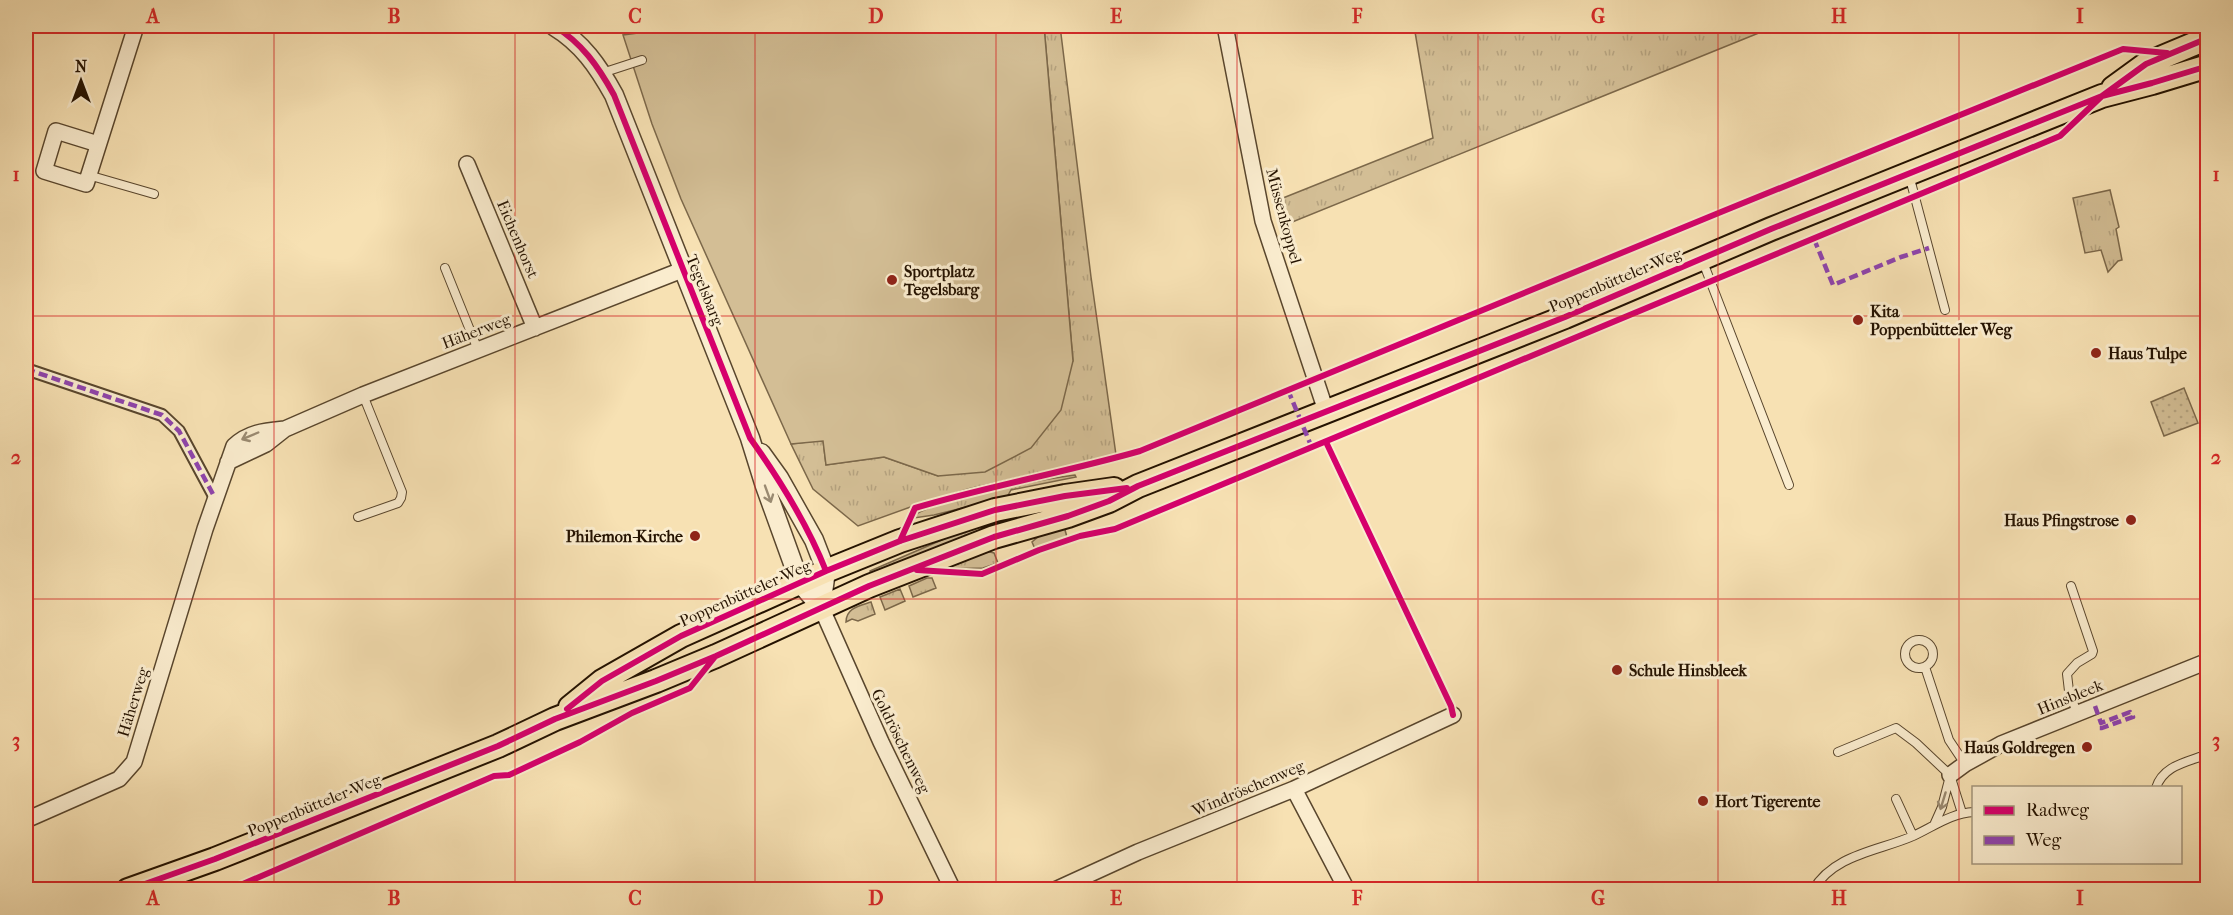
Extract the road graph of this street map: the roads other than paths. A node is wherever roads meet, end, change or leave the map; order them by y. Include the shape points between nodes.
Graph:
1 (136, 26) edge
2 (554, 26) edge
3 (1225, 26) edge
4 (2208, 38) edge
5 (642, 60) dead end
6 (2208, 66) edge
7 (602, 73) junction
8 (2102, 96) junction
9 (98, 144) junction
10 (467, 164) dead end
11 (1909, 174) junction
12 (88, 175) junction
13 (154, 194) dead end
14 (1701, 258) junction
15 (445, 268) dead end
16 (682, 270) junction
17 (1945, 310) dead end
18 (535, 328) junction
19 (478, 350) junction
20 (26, 369) edge
21 (363, 395) junction
22 (1326, 411) junction
23 (750, 438) junction
24 (1789, 485) dead end
25 (1138, 486) junction
26 (215, 498) junction
27 (358, 517) dead end
28 (826, 571) junction
29 (801, 583) junction
30 (2071, 586) dead end
31 (821, 607) junction
32 (2208, 661) edge
33 (1925, 666) dead end
34 (2077, 714) junction
35 (1453, 715) dead end
36 (555, 719) junction
37 (1838, 752) dead end
38 (2208, 754) edge
39 (1965, 764) junction
40 (1950, 776) junction
41 (2157, 786) edge
42 (1294, 789) junction
43 (1896, 799) dead end
44 (1972, 812) edge
45 (1962, 813) junction
46 (26, 820) edge
47 (1934, 825) junction
48 (1913, 836) junction
49 (215, 860) junction
50 (134, 889) edge
51 (160, 890) edge
52 (953, 890) edge
53 (1055, 890) edge
54 (1347, 890) edge
55 (1813, 890) edge

1 - 9 street
2 - 7 street, Tegelsbarg via 573,37
3 - 22 street, Müssenkoppel via 1263,221
4 - 8 main road, Poppenbütteler Weg via 2146,64
5 - 7 lane
6 - 8 main road, Poppenbütteler Weg
7 - 16 street, Tegelsbarg
8 - 11 main road, Poppenbütteler Weg
9 - 12 street
9 - 12 street via 56,131 44,171 86,184
10 - 18 street, Eichenhorst
11 - 14 main road, Poppenbütteler Weg
11 - 17 lane
12 - 13 lane
14 - 22 main road, Poppenbütteler Weg
14 - 24 lane
15 - 19 lane
16 - 18 street, Häherweg
16 - 23 street, Tegelsbarg
18 - 19 street, Häherweg
19 - 21 street, Häherweg
20 - 26 street via 162,415 179,430
21 - 26 street, Häherweg via 285,429 243,437 234,446
21 - 27 lane via 402,492 398,503
22 - 25 main road, Poppenbütteler Weg
23 - 28 street, Tegelsbarg via 779,478 814,540
23 -> 29 street, Tegelsbarg
25 - 28 main road, Poppenbütteler Weg via 996,510 900,541
25 - 31 main road, Poppenbütteler Weg via 1068,516 994,537
26 - 46 street, Häherweg via 134,762 119,779
28 - 29 main road, Poppenbütteler Weg
28 - 31 street, Tegelsbarg
29 - 31 street, Tegelsbarg
29 - 36 main road, Poppenbütteler Weg via 646,656 602,681
30 - 34 lane via 2092,651 2067,674
31 - 36 main road, Poppenbütteler Weg via 656,681
31 - 52 street, Goldröschenweg
32 - 34 street, Hinsbleek
33 - 39 lane via 1949,740
34 - 39 street, Hinsbleek via 2001,744
35 - 42 street, Windröschenweg
36 - 49 main road, Poppenbütteler Weg via 491,749
37 - 40 lane via 1896,728
38 - 41 lane via 2162,773
39 - 40 street, Hinsbleek
40 - 45 lane
40 -> 47 lane
42 - 53 street, Windröschenweg
42 - 54 street
43 - 48 lane
44 - 45 lane
45 - 47 lane
47 - 48 lane
48 - 55 lane via 1853,856 1823,877
49 - 50 main road, Poppenbütteler Weg
49 - 51 main road, Poppenbütteler Weg

